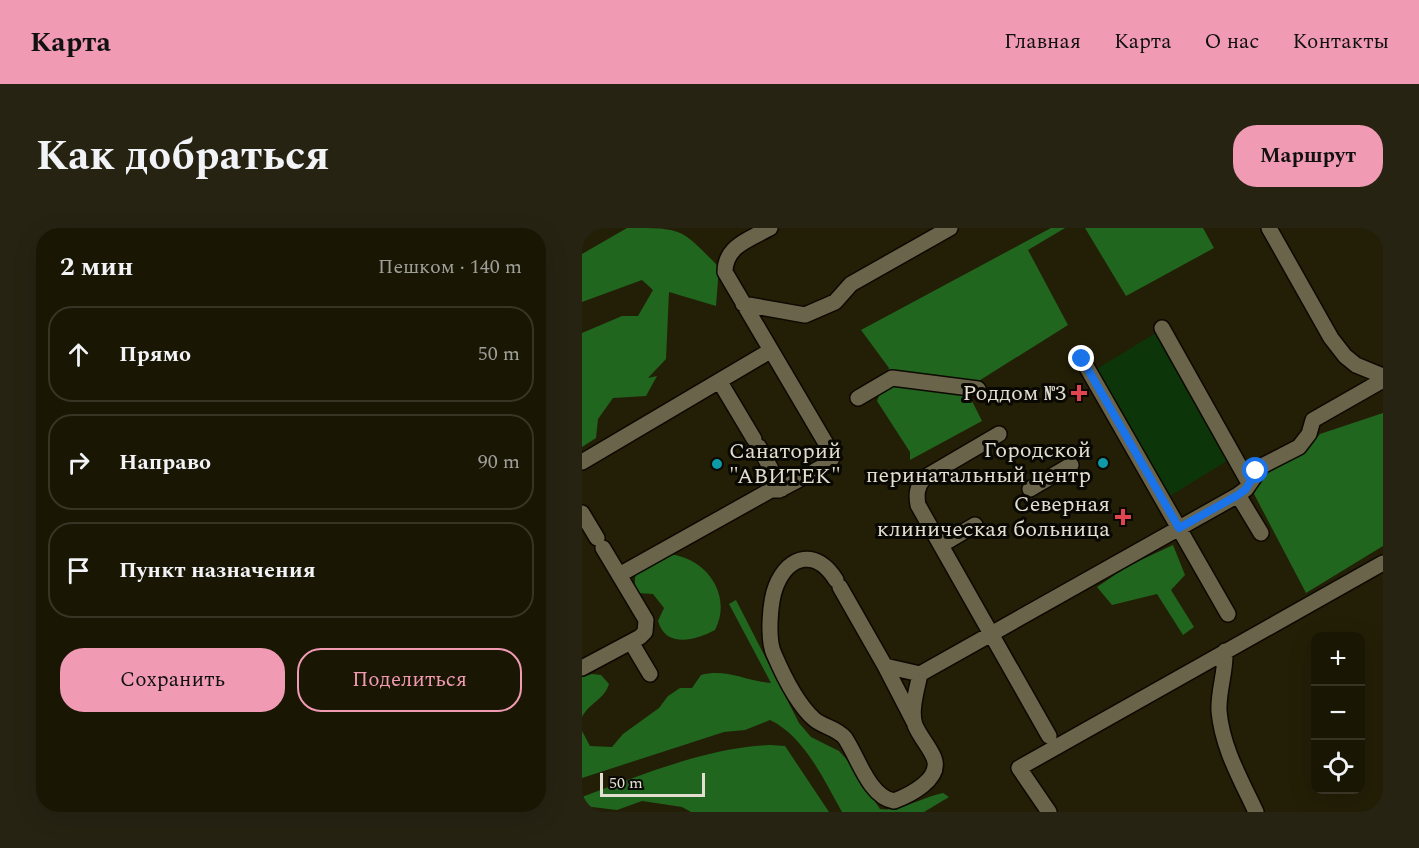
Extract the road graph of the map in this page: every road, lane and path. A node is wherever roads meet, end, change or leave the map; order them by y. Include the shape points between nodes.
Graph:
1 (770, 228) edge
2 (950, 228) edge
3 (1269, 228) edge
4 (743, 304) junction
5 (1162, 328) dead end
6 (770, 351) junction
7 (1082, 359) dead end
8 (1383, 378) edge
9 (720, 382) junction
10 (978, 389) dead end
11 (858, 398) dead end
12 (999, 434) dead end
13 (582, 462) edge
14 (1071, 465) dead end
15 (1250, 483) junction
16 (782, 489) junction
17 (1030, 489) dead end
18 (1238, 495) junction
19 (582, 513) edge
20 (975, 525) dead end
21 (1179, 528) junction
22 (1261, 533) dead end
23 (941, 545) junction
24 (1383, 563) edge
25 (619, 575) junction
26 (1228, 615) dead end
27 (992, 634) junction
28 (631, 642) junction
29 (1225, 651) junction
30 (885, 666) junction
31 (582, 668) edge
32 (650, 674) dead end
33 (920, 674) junction
34 (915, 725) junction
35 (1050, 736) dead end
36 (1049, 812) edge
37 (1256, 812) edge

1 - 4 street via 733,248 727,256 725,272
2 - 4 street via 851,284 835,302 805,315
3 - 8 street via 1331,338 1356,365
4 - 6 street
5 - 15 street
6 - 9 street
6 - 16 street via 832,458
7 - 21 street
8 - 15 street via 1313,420 1299,447 1262,466
9 - 13 street
9 - 16 street
10 - 11 street via 892,378
12 - 23 street via 924,478 918,486 918,505
14 - 17 street
15 - 18 street
16 - 25 street via 771,490
18 - 21 street
18 - 22 street
19 - 25 street
20 - 23 street
21 - 26 street
21 - 27 street
23 - 27 street
24 - 29 street
25 - 28 street via 646,620 645,632
27 - 33 street
27 - 35 street
28 - 31 street
28 - 32 street
29 - 36 street via 1019,768
29 - 37 street via 1219,710 1223,739
30 - 33 street
30 - 34 street
30 - 34 street via 825,563 803,560 783,575 773,594 770,642 800,703 816,721 844,736 879,795 886,800 901,798 926,783 935,768
33 - 34 street

